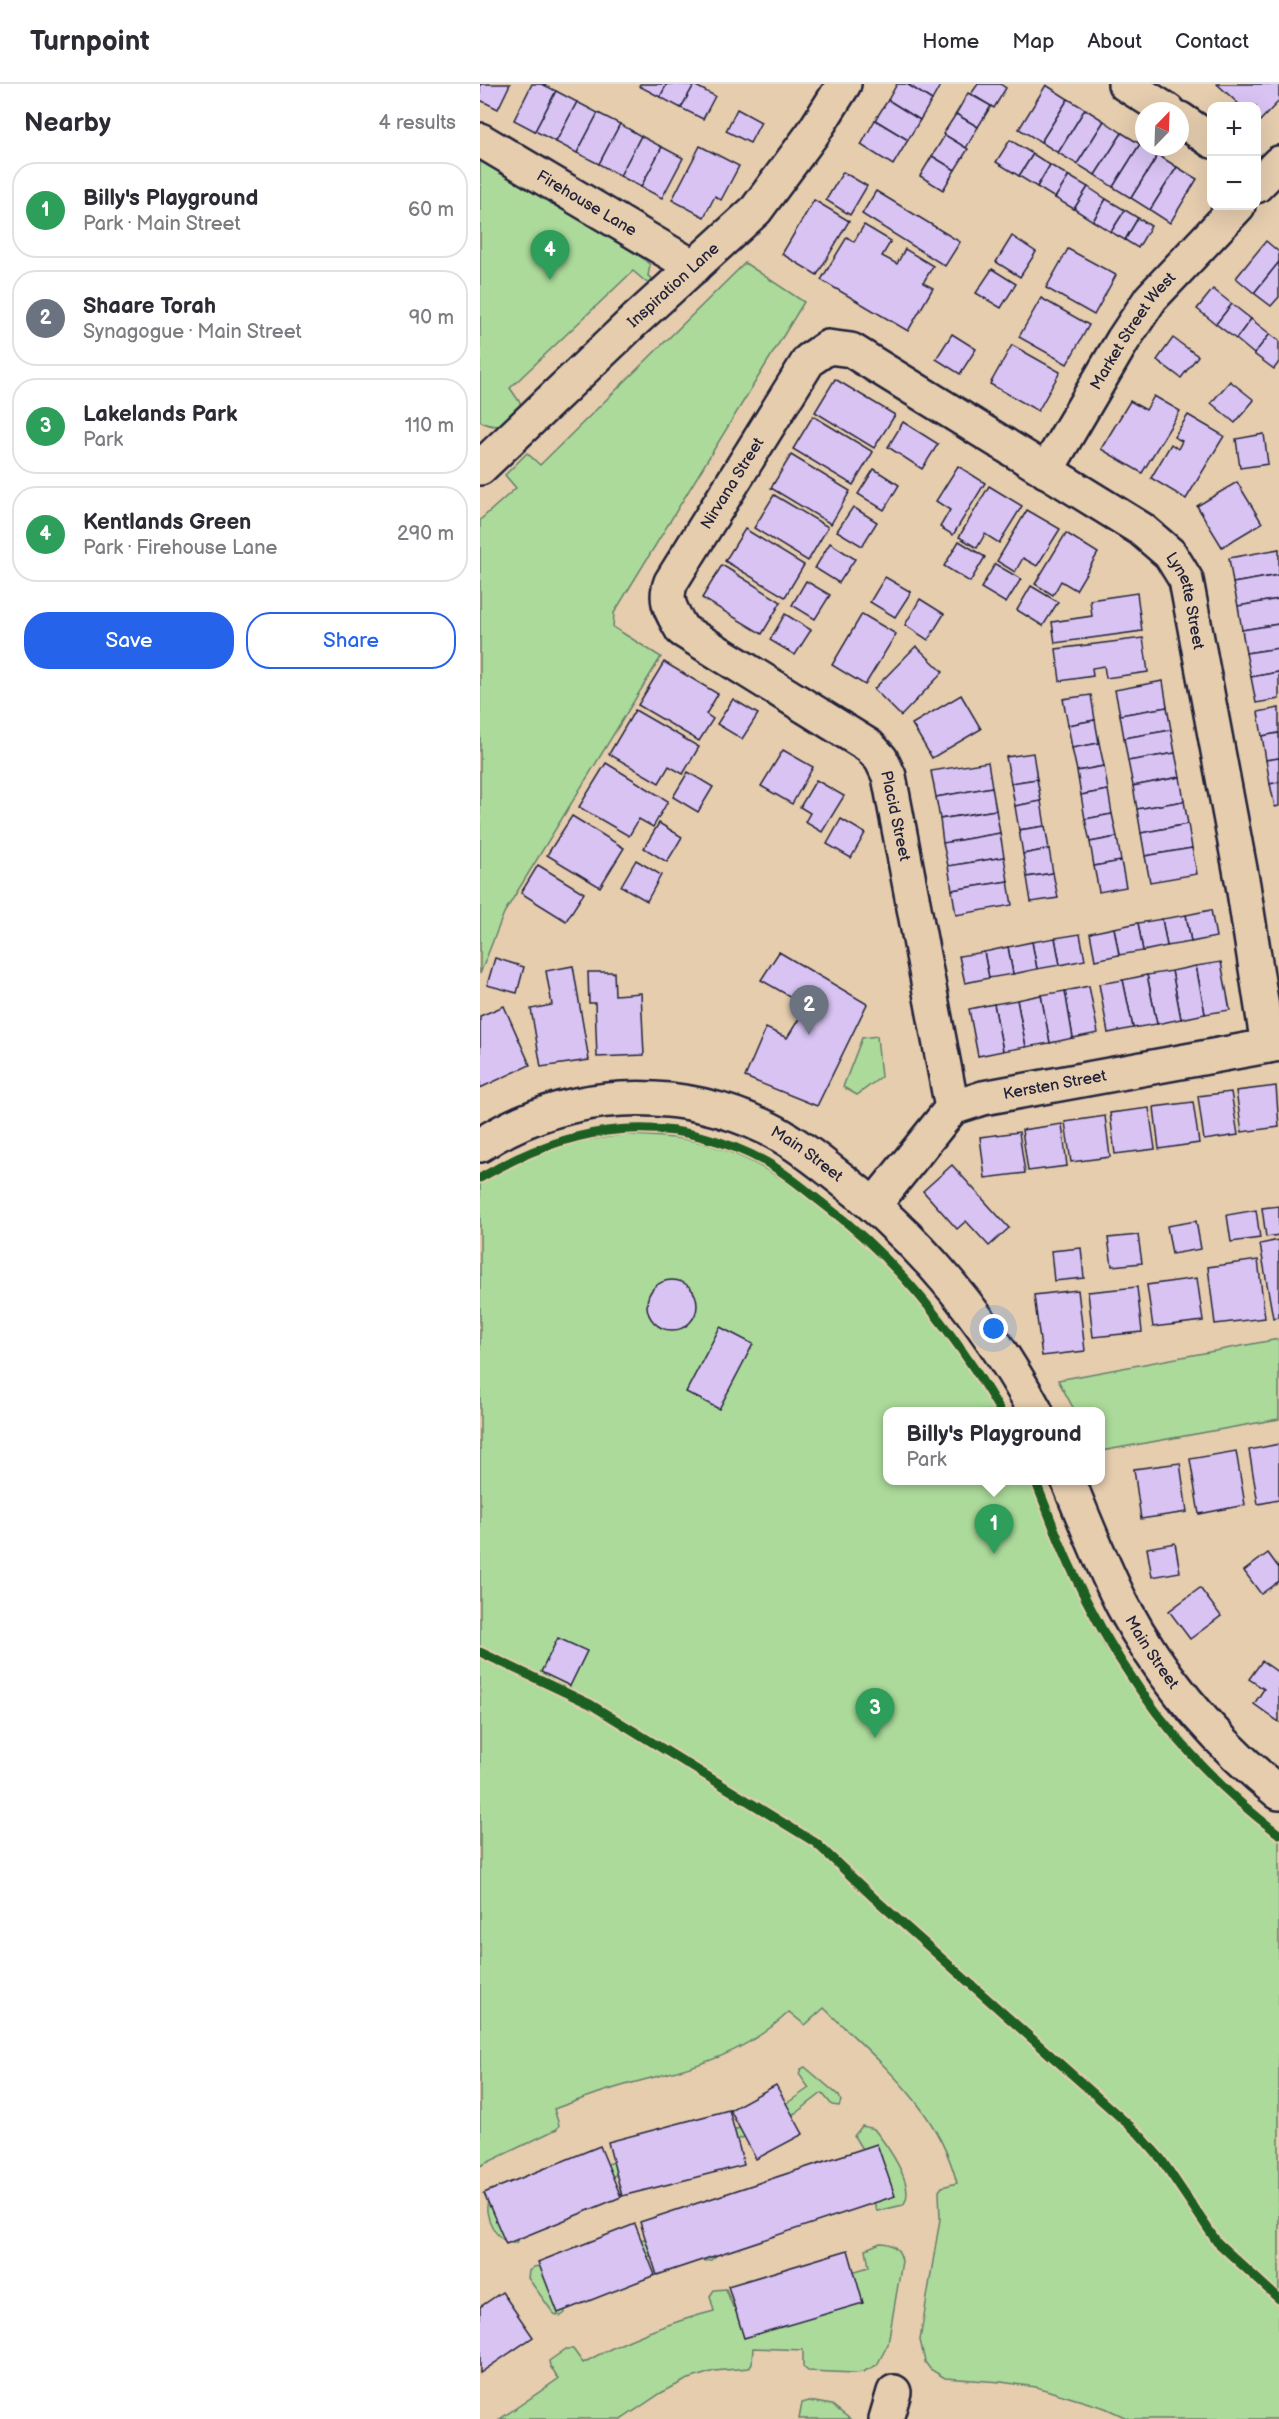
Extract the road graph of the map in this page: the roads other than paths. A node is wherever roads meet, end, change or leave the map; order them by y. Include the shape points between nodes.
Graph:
1 (844, 84) edge
2 (1125, 84) edge
3 (1154, 102) edge
4 (1189, 125) edge
5 (1207, 138) edge
6 (480, 140) edge
7 (1234, 210) edge
8 (694, 267) junction
9 (828, 347) joint
10 (487, 450) edge
11 (1046, 471) junction
12 (682, 630) joint
13 (1274, 1045) edge
14 (952, 1108) junction
15 (480, 1145) edge
16 (874, 1205) junction
17 (1033, 1407) edge
18 (1070, 1485) edge
19 (1279, 1793) edge

1 - 8 street, Inspiration Lane via 771,191 739,227
2 - 3 street
4 - 5 street
6 - 8 street, Firehouse Lane
7 - 11 street, Market Street West via 1151,298
8 - 10 street, Inspiration Lane
9 - 11 street, Lynette Street via 851,350
9 - 12 street, Nirvana Street via 809,360 671,582 667,593 669,610
11 - 13 street, Lynette Street via 1141,529 1170,554 1186,580
12 - 14 street, Placid Street via 869,746 882,759 889,776
13 - 14 street, Kersten Street via 983,1098
14 - 16 street
15 - 16 street, Main Street via 540,1114 582,1103 640,1098 695,1103 769,1129 808,1153
16 - 17 street, Main Street via 966,1302 1012,1368
18 - 19 street, Main Street via 1122,1604 1155,1659 1212,1731

